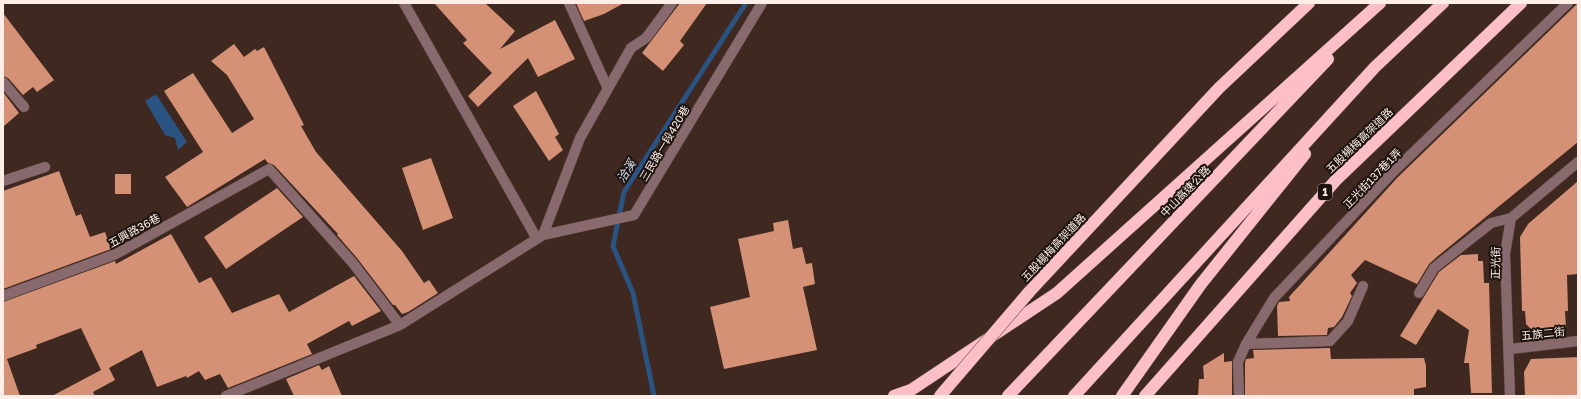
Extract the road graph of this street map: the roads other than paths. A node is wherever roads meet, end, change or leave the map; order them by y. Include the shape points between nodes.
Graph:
1 (404, 3) edge
2 (569, 3) edge
3 (672, 3) edge
4 (762, 3) edge
5 (1309, 3) edge
6 (1381, 3) edge
7 (1443, 3) edge
8 (1521, 3) edge
9 (1568, 3) edge
10 (1374, 67) junction
11 (3, 82) edge
12 (608, 89) junction
13 (24, 107) dead end
14 (1578, 162) edge
15 (46, 167) dead end
16 (3, 181) edge
17 (1511, 218) junction
18 (540, 237) junction
19 (1363, 286) dead end
20 (1418, 293) dead end
21 (3, 296) edge
22 (400, 325) junction
23 (1578, 341) edge
24 (1246, 344) junction
25 (1510, 349) junction
26 (226, 396) edge
27 (894, 396) edge
28 (940, 396) edge
29 (1008, 396) edge
30 (1074, 396) edge
31 (1122, 396) edge
32 (1145, 396) edge
33 (1239, 396) edge
34 (1510, 396) edge

1 - 18 street
2 - 12 street
3 - 12 street via 646,38 631,48
4 - 18 street, 三民路一段420巷 via 634,215
5 - 28 highway, 五股楊梅高架道路, bridge via 1219,88 1030,291
6 - 27 highway via 1057,293 911,390
6 - 29 highway, 中山高速公路
7 - 10 highway
8 - 32 highway, 五股楊梅高架道路 / 1 via 1336,180
9 - 24 street, 正光街137巷1弄 via 1394,172 1279,292
10 - 30 highway
10 - 31 highway via 1201,284
11 - 13 street
12 - 18 street via 580,138
14 - 17 street
15 - 16 street
17 - 20 street via 1491,223 1434,268
17 - 25 street, 正光街 via 1505,254
18 - 22 street, 三民路一段420巷
19 - 24 street via 1348,321 1330,341
21 - 22 street, 五興路36巷 via 116,254 269,169 352,262
22 - 26 street, 三民路一段420巷
23 - 25 street, 五族二街
24 - 33 street, 正光街137巷1弄 via 1238,362
25 - 34 street, 正光街

